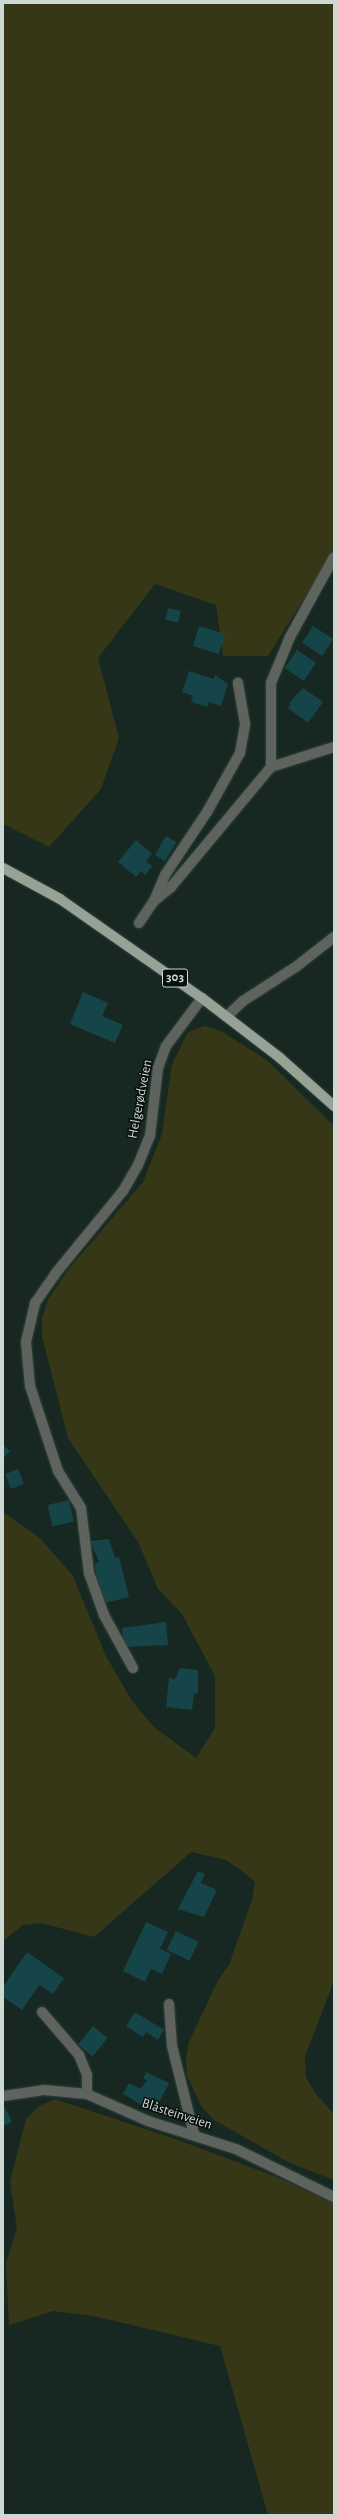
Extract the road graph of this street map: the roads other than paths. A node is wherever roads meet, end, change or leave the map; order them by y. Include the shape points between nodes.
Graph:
1 (334, 557) edge
2 (238, 684) dead end
3 (334, 747) edge
4 (271, 767) junction
5 (3, 868) edge
6 (154, 900) junction
7 (138, 923) dead end
8 (334, 937) edge
9 (202, 998) junction
10 (227, 1016) junction
11 (334, 1106) edge
12 (133, 1668) dead end
13 (169, 2004) dead end
14 (42, 2012) dead end
15 (87, 2094) junction
16 (3, 2096) edge
17 (194, 2134) junction
18 (334, 2197) edge

1 - 4 street via 290,637 271,683
2 - 6 street via 245,724 242,748 222,787 165,875
3 - 4 street
4 - 6 street via 171,887
5 - 9 main road, 303 via 60,899
6 - 7 street
8 - 10 street via 297,966 243,1001
9 - 10 main road, 303
9 - 12 street, Helgerødveien via 166,1046 158,1068 150,1136 138,1165 123,1191 55,1274 35,1303 26,1342 30,1386 58,1471 82,1508 88,1573 104,1615
10 - 11 main road, 303
13 - 17 street via 172,2046
14 - 15 street via 79,2056 87,2075
15 - 16 street, Blåsteinveien via 44,2090
15 - 17 street, Blåsteinveien via 148,2121
17 - 18 street, Blåsteinveien via 236,2149

